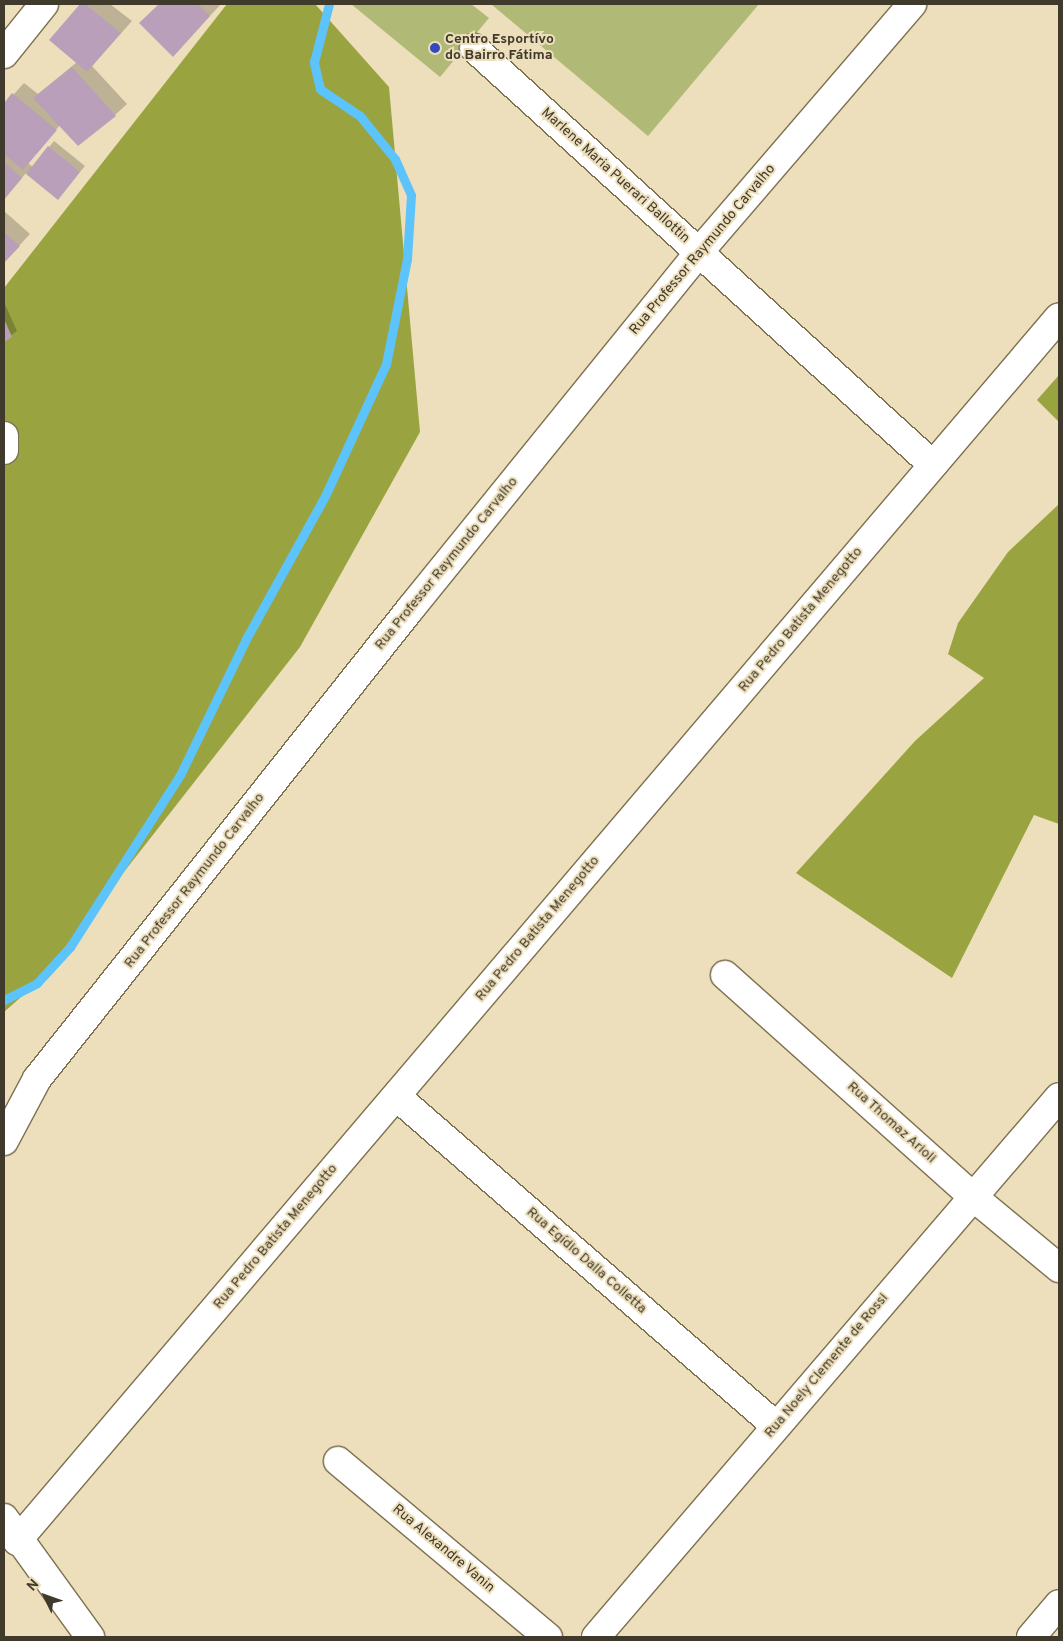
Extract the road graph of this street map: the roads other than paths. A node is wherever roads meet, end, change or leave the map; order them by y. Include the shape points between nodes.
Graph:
1 (44, 4) edge
2 (912, 4) edge
3 (474, 48) dead end
4 (4, 54) edge
5 (699, 252) junction
6 (1059, 317) edge
7 (4, 436) edge
8 (4, 450) edge
9 (933, 465) junction
10 (725, 975) dead end
11 (396, 1096) junction
12 (1059, 1097) edge
13 (4, 1141) edge
14 (972, 1196) junction
15 (1059, 1268) edge
16 (776, 1426) junction
17 (338, 1461) dead end
18 (10, 1529) edge
19 (1059, 1604) edge
20 (90, 1637) edge
21 (548, 1637) edge
22 (596, 1637) edge
23 (1031, 1637) edge

1 - 4 street
2 - 5 street, Rua Professor Raymundo Carvalho
3 - 5 street, Marlene Maria Puerari Ballottin
5 - 9 street, Marlene Maria Puerari Ballottin
5 - 13 street, Rua Professor Raymundo Carvalho via 37,1080
6 - 9 street, Rua Pedro Batista Menegotto
7 - 8 street
9 - 11 street, Rua Pedro Batista Menegotto
10 - 14 street, Rua Thomaz Arioli
11 - 16 street, Rua Egídio Dalla Colletta
11 - 18 street, Rua Pedro Batista Menegotto
12 - 14 street, Rua Noely Clemente de Rossi
14 - 15 street, Rua Thomaz Arioli
14 - 16 street, Rua Noely Clemente de Rossi
16 - 22 street, Rua Noely Clemente de Rossi
17 - 21 street, Rua Alexandre Vanin
18 - 20 street
19 - 23 street

